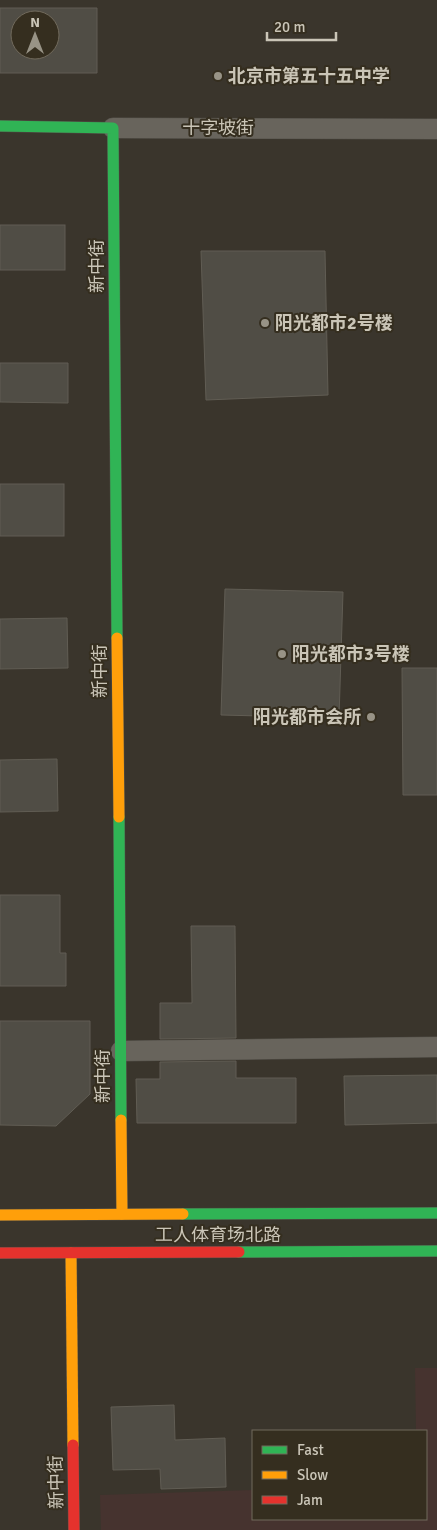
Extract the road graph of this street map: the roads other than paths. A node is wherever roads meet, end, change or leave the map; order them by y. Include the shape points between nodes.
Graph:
1 (0, 126) edge
2 (113, 128) junction
3 (437, 129) edge
4 (437, 1047) edge
5 (121, 1051) junction
6 (122, 1214) junction
7 (437, 1214) edge
8 (0, 1215) edge
9 (437, 1251) edge
10 (0, 1253) edge
11 (71, 1253) junction
12 (74, 1530) edge

1 - 2 street, 十字坡街
2 - 3 street, 十字坡街
2 - 5 street, 新中街
4 - 5 street
5 - 6 street, 新中街
6 - 7 street, 工人体育场北路
6 - 8 street, 工人体育场北路
9 - 11 street, 工人体育场北路
10 - 11 street, 工人体育场北路
11 - 12 street, 新中街

